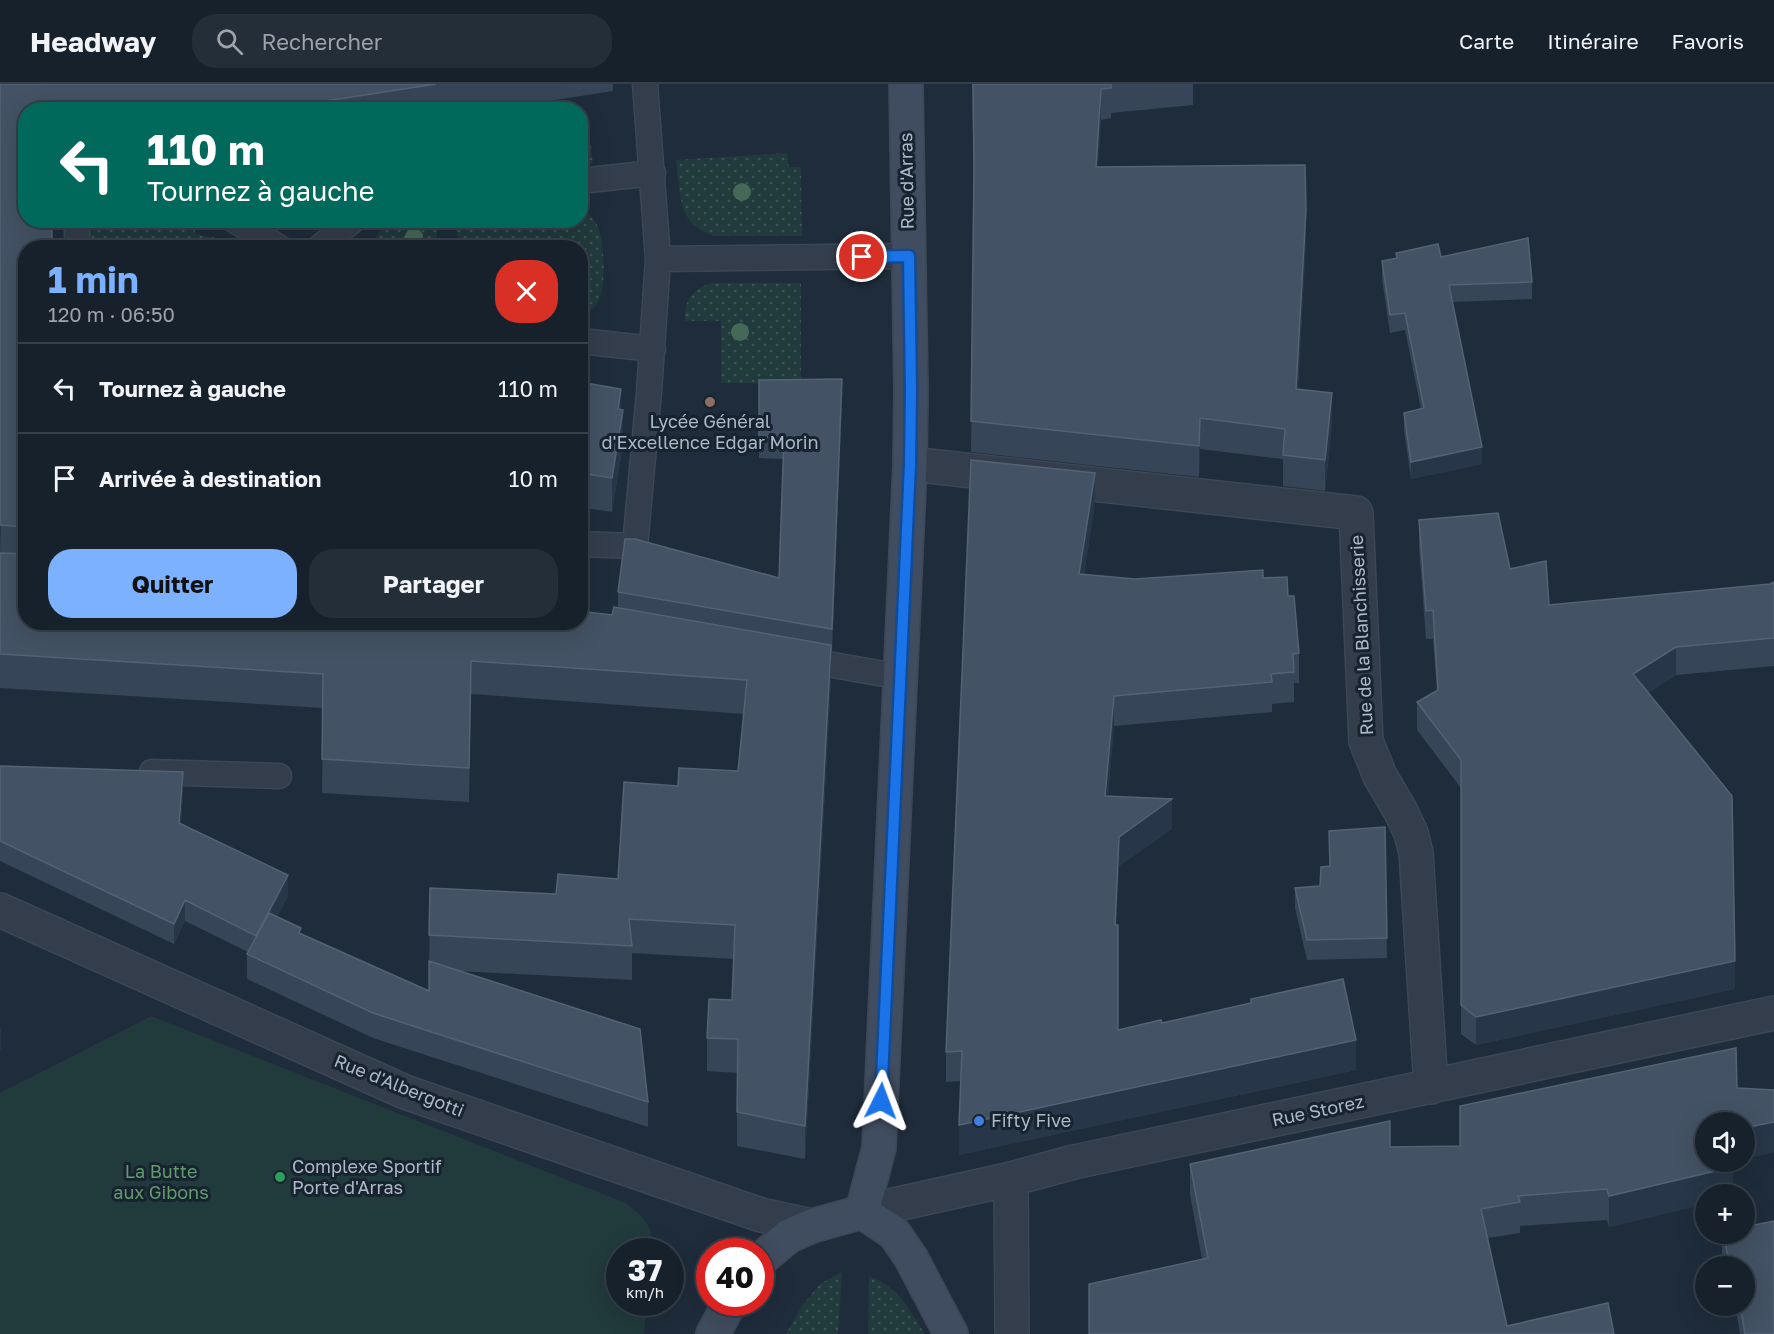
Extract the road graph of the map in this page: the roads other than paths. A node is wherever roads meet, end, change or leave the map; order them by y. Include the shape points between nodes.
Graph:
1 (645, 84) edge
2 (906, 84) edge
3 (653, 173) junction
4 (588, 181) edge
5 (247, 228) edge
6 (343, 228) edge
7 (267, 240) edge
8 (329, 240) edge
9 (909, 256) junction
10 (658, 259) junction
11 (588, 342) edge
12 (653, 349) junction
13 (910, 464) junction
14 (588, 544) edge
15 (774, 654) edge
16 (901, 677) junction
17 (128, 771) edge
18 (279, 776) dead end
19 (0, 910) edge
20 (1774, 1013) edge
21 (1431, 1087) junction
22 (1011, 1179) junction
23 (862, 1212) junction
24 (812, 1226) junction
25 (774, 1248) edge
26 (723, 1316) edge
27 (713, 1334) edge
28 (951, 1334) edge
29 (1012, 1334) edge

1 - 3 lane
2 - 9 street, Rue d'Arras
3 - 4 lane
3 - 10 lane
5 - 7 lane
6 - 8 lane
9 - 10 lane
9 - 13 street, Rue d'Arras
10 - 12 lane
11 - 12 lane
12 - 14 lane via 635,546
13 - 16 street, Rue d'Arras
13 - 21 street, Rue de la Blanchisserie via 1356,513 1366,741 1411,833 1416,853
15 - 16 lane
16 - 23 street, Rue d'Arras via 879,1148
17 - 18 lane
19 - 24 street, Rue d'Albergotti via 405,1092 761,1215
20 - 21 street, Rue Storez
21 - 22 street, Rue Storez via 1074,1162
22 - 23 street, Rue Storez
22 - 29 street
23 - 24 street
23 - 28 street via 894,1233
24 - 25 street via 789,1236
26 - 27 street

